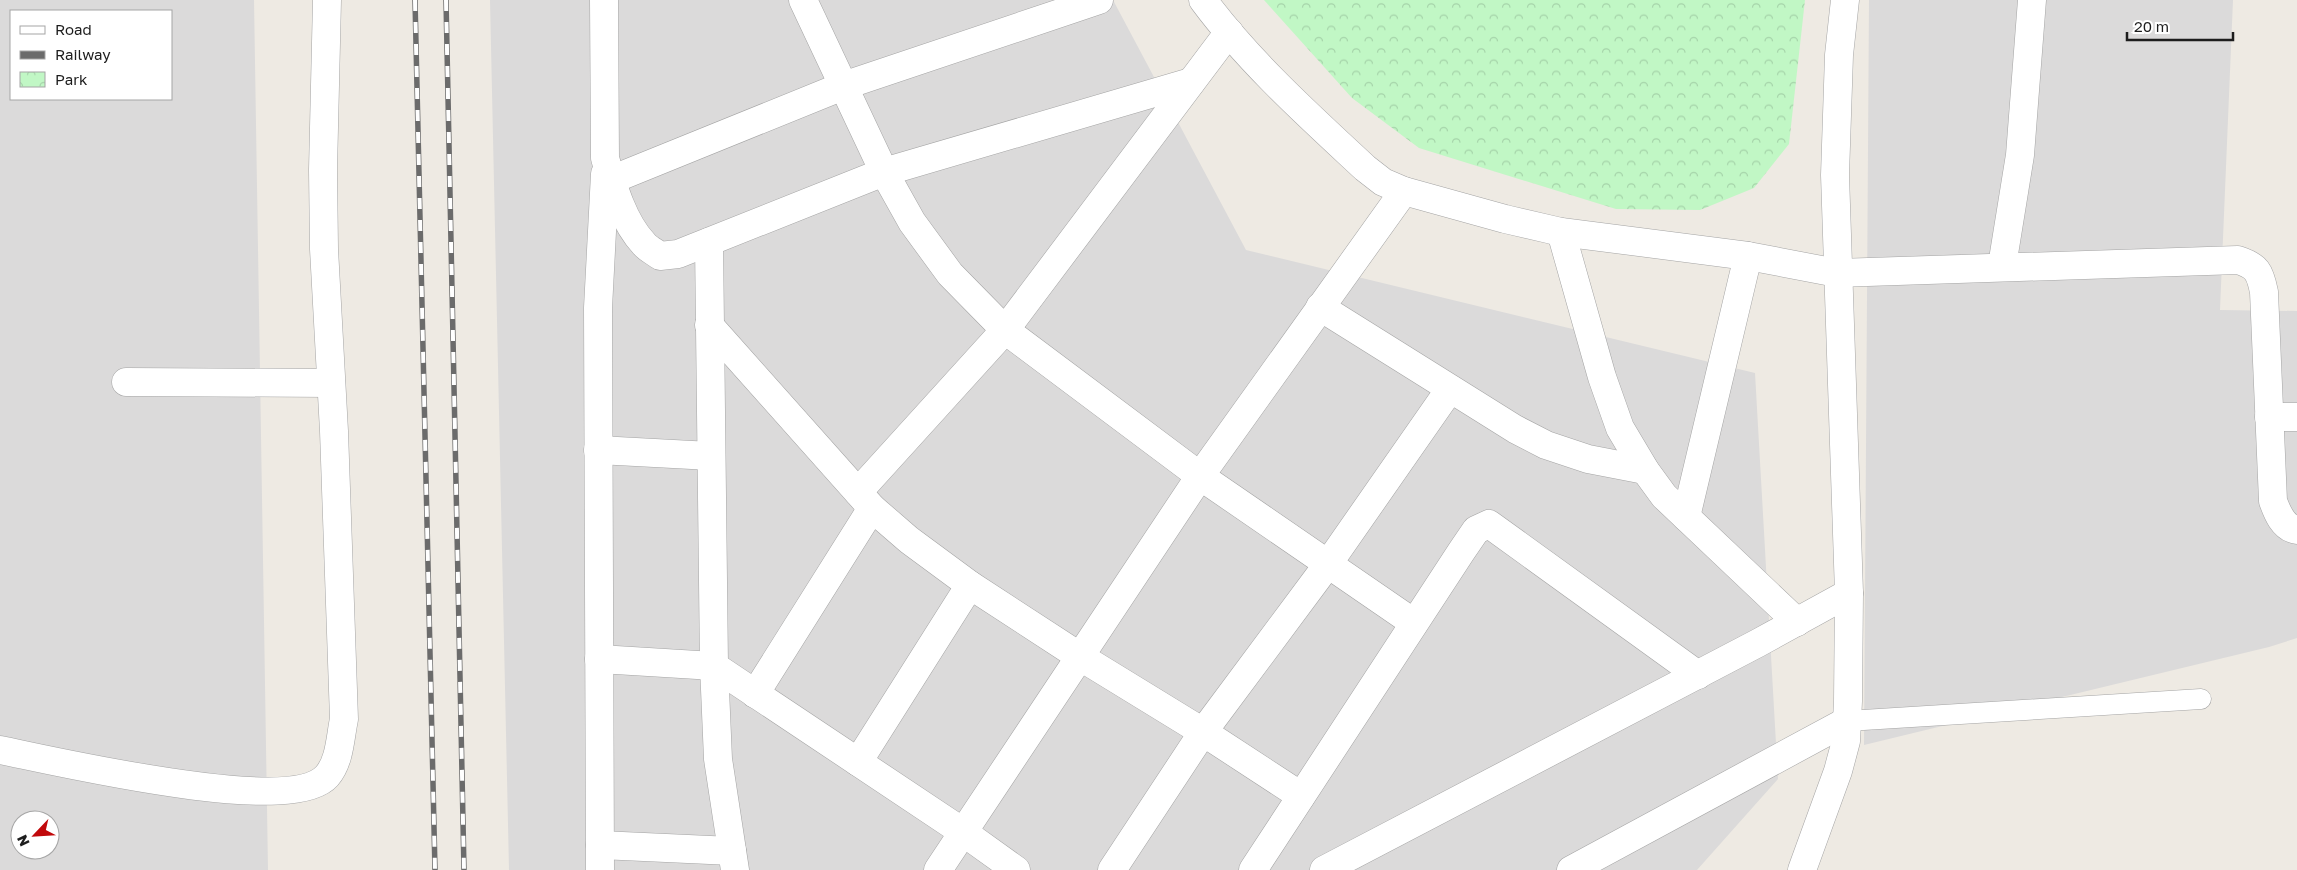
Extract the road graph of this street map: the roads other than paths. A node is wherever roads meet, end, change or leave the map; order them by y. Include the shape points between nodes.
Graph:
1 (327, 0) edge
2 (604, 0) edge
3 (803, 0) edge
4 (1099, 0) edge
5 (1203, 0) edge
6 (1845, 0) edge
7 (2032, 0) edge
8 (1229, 32) junction
9 (1191, 82) junction
10 (843, 86) junction
11 (608, 169) junction
12 (884, 172) junction
13 (1404, 190) junction
14 (1561, 232) junction
15 (709, 242) junction
16 (1748, 256) junction
17 (2002, 266) junction
18 (1838, 273) junction
19 (1320, 307) junction
20 (709, 325) junction
21 (1005, 330) junction
22 (126, 382) dead end
23 (331, 383) junction
24 (1450, 389) junction
25 (2269, 417) junction
26 (2297, 417) edge
27 (598, 450) junction
28 (711, 456) junction
29 (1645, 470) junction
30 (1200, 476) junction
31 (865, 500) junction
32 (1686, 517) junction
33 (2297, 530) edge
34 (1328, 564) junction
35 (970, 585) junction
36 (1849, 593) junction
37 (1798, 622) junction
38 (1414, 623) junction
39 (1079, 656) junction
40 (599, 659) junction
41 (714, 666) junction
42 (1698, 675) junction
43 (755, 694) junction
44 (2201, 699) dead end
45 (1847, 721) junction
46 (1203, 732) junction
47 (0, 750) edge
48 (858, 762) junction
49 (1301, 796) junction
50 (963, 832) junction
51 (600, 858) edge
52 (734, 861) edge
53 (938, 870) edge
54 (1016, 870) edge
55 (1112, 870) edge
56 (1253, 870) edge
57 (1324, 870) edge
58 (1571, 870) edge
59 (1802, 870) edge

1 - 23 street via 323,170
2 - 11 street
3 - 10 street
4 - 10 street
5 - 8 street
6 - 18 street via 1839,55 1835,175
7 - 17 street via 2020,155
8 - 9 street
8 - 13 street via 1262,69 1365,168 1384,182
9 - 12 street
9 - 21 street
10 - 11 street
10 - 12 street
11 - 15 street via 627,218 644,244 660,256 678,254
11 - 27 street via 598,308
12 - 15 street
12 - 21 street via 928,247
13 - 14 street
13 - 19 street
14 - 16 street
14 - 29 street via 1602,377 1620,428
15 - 20 street
16 - 18 street
16 - 32 street
17 - 18 street
17 - 25 street via 2238,260 2252,264 2261,277 2264,292
18 - 36 street
19 - 24 street
19 - 30 street
20 - 28 street
20 - 31 street
21 - 30 street
21 - 31 street
22 - 23 street
23 - 47 street via 344,719 337,759 326,777 304,789 220,790 172,784
24 - 29 street via 1546,445 1588,459
24 - 34 street
25 - 26 street
25 - 33 street via 2273,500 2279,517
27 - 28 street
27 - 40 street
28 - 41 street
29 - 32 street via 1664,496
30 - 34 street
30 - 39 street
31 - 35 street via 909,540
31 - 43 street
32 - 37 street
34 - 38 street
34 - 46 street
35 - 39 street
35 - 48 street
36 - 37 street
36 - 45 street
37 - 42 street
38 - 42 street via 1476,530 1488,524
38 - 49 street
39 - 46 street
39 - 50 street
40 - 41 street
40 - 51 street
41 - 43 street
41 - 52 street via 718,760
42 - 57 street
43 - 48 street
44 - 45 lane
45 - 58 street
45 - 59 street via 1846,741 1838,771
46 - 49 street
46 - 55 street
48 - 50 street
49 - 56 street
50 - 53 street
50 - 54 street
51 - 52 street

